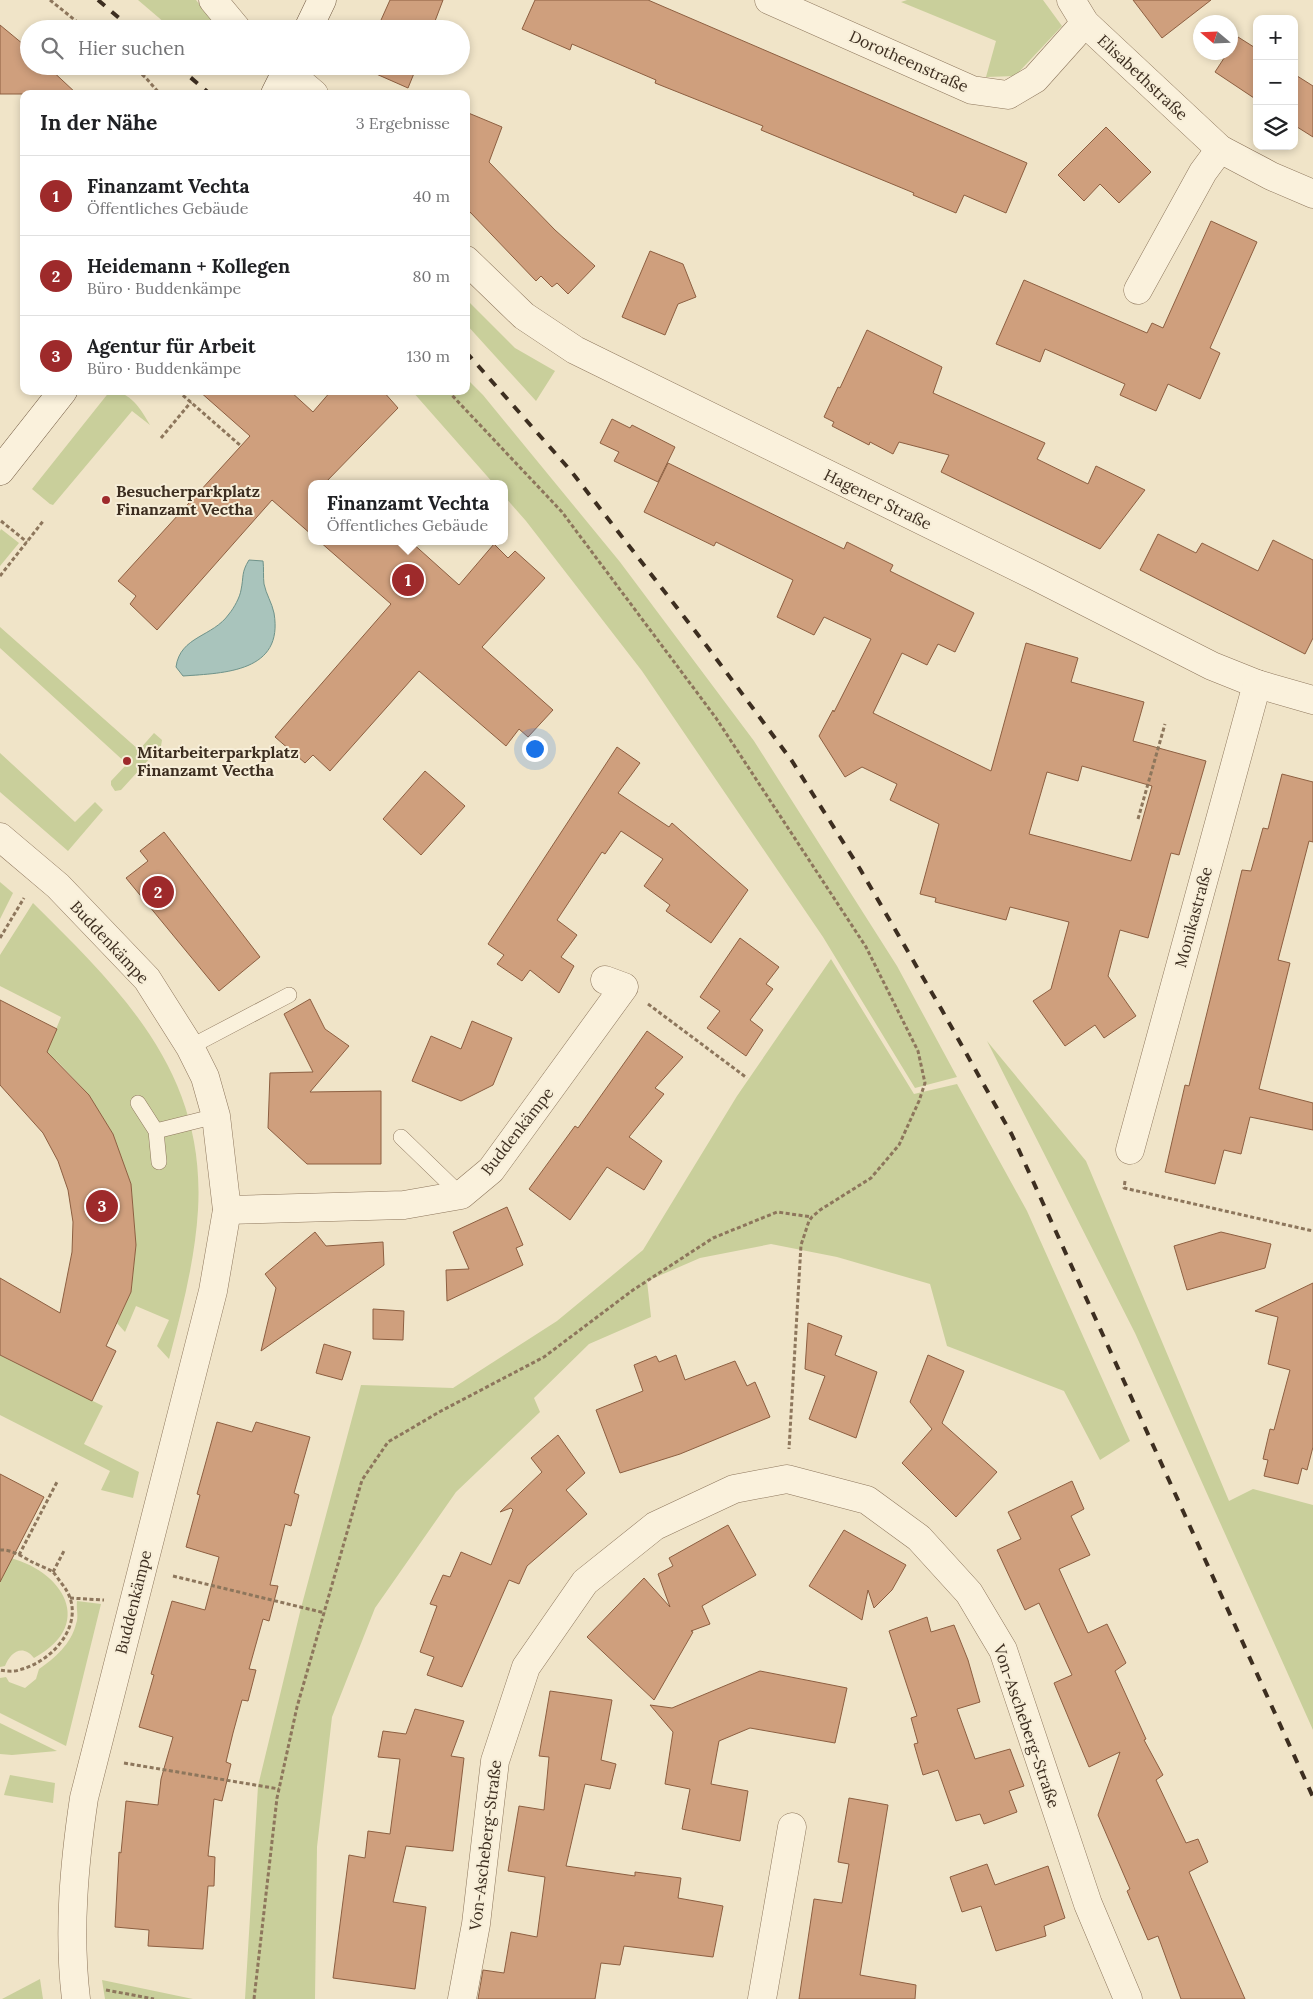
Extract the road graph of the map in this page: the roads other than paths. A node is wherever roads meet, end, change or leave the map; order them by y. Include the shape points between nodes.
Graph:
1 (213, 0) edge
2 (322, 0) edge
3 (770, 0) edge
4 (1072, 0) edge
5 (230, 20) edge
6 (312, 20) edge
7 (1085, 23) junction
8 (285, 75) edge
9 (308, 90) edge
10 (1220, 149) junction
11 (1313, 194) edge
12 (470, 264) edge
13 (1138, 290) dead end
14 (60, 395) edge
15 (0, 471) edge
16 (1257, 684) junction
17 (1313, 700) edge
18 (0, 837) edge
19 (615, 983) road end
20 (289, 995) dead end
21 (190, 1047) junction
22 (138, 1103) dead end
23 (216, 1116) junction
24 (156, 1131) junction
25 (401, 1137) dead end
26 (1130, 1150) road end
27 (159, 1162) dead end
28 (461, 1195) junction
29 (227, 1210) junction
30 (792, 1827) dead end
31 (76, 1999) edge
32 (462, 1999) edge
33 (762, 1999) edge
34 (1128, 1999) edge

1 - 5 street
2 - 6 street
3 - 7 street, Dorotheenstraße via 972,90 1008,95 1035,79
4 - 7 street, Elisabethstraße
7 - 10 street, Elisabethstraße
8 - 9 street
10 - 11 street, Elisabethstraße
10 - 13 street via 1202,172
12 - 16 street, Hagener Straße via 524,316 576,350 1212,666
14 - 15 street
16 - 17 street, Hagener Straße
16 - 26 street, Monikastraße
18 - 21 street, Buddenkämpe via 58,886 146,979
19 - 28 street, Buddenkämpe via 491,1170
20 - 21 lane
21 - 23 street, Buddenkämpe via 205,1077
22 - 24 lane
23 - 24 lane
23 - 29 street, Buddenkämpe
24 - 27 lane
25 - 28 lane
28 - 29 street, Buddenkämpe via 404,1205
29 - 31 street, Buddenkämpe via 213,1291 84,1798 73,1897 72,1968
30 - 33 street
32 - 34 street, Von-Ascheberg-Straße via 476,1924 494,1760 526,1667 585,1582 655,1526 734,1489 787,1479 867,1500 919,1538 969,1593 1003,1650 1088,1904

